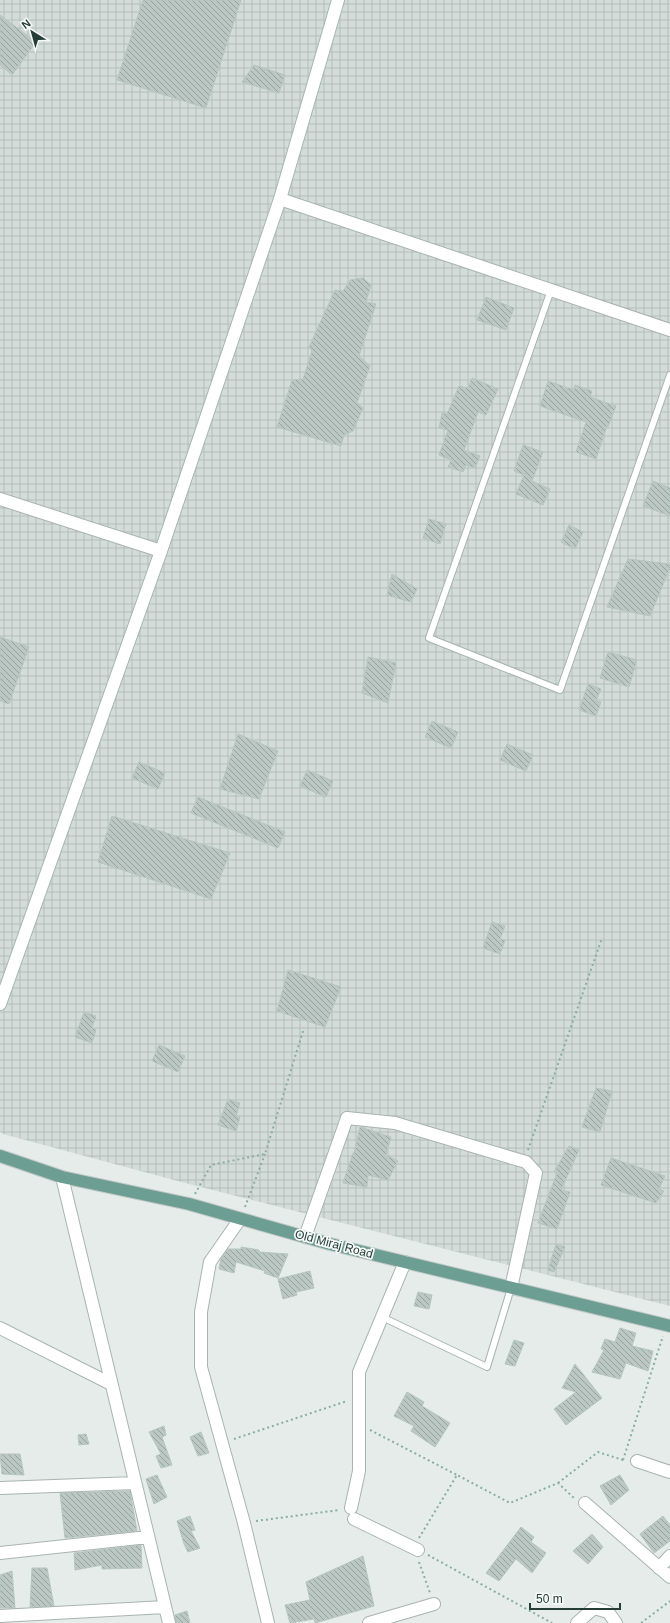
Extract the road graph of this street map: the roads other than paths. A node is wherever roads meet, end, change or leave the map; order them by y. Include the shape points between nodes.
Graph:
1 (338, 0) edge
2 (280, 199) junction
3 (551, 290) junction
4 (670, 330) edge
5 (670, 375) edge
6 (0, 499) edge
7 (161, 551) junction
8 (0, 1004) edge
9 (0, 1156) edge
10 (62, 1177) junction
11 (240, 1219) junction
12 (305, 1236) junction
13 (405, 1262) junction
14 (511, 1288) junction
15 (382, 1317) junction
16 (668, 1326) edge
17 (0, 1328) edge
18 (111, 1384) junction
19 (633, 1461) road end
20 (670, 1472) edge
21 (135, 1483) junction
22 (0, 1488) edge
23 (582, 1503) road end
24 (148, 1537) junction
25 (0, 1553) edge
26 (419, 1555) road end
27 (670, 1556) edge
28 (659, 1568) junction
29 (670, 1577) edge
30 (434, 1604) road end
31 (165, 1607) junction
32 (0, 1616) edge
33 (83, 1617) edge
34 (169, 1623) edge
35 (268, 1623) edge
36 (369, 1623) edge
37 (577, 1623) edge
38 (616, 1623) edge

1 - 2 street
2 - 3 street
2 - 7 street
3 - 4 street
3 - 5 lane via 428,638 560,690
6 - 7 street
7 - 8 street
9 - 10 main road, Old Miraj Road
10 - 11 main road, Old Miraj Road via 189,1204
10 - 18 street
11 - 12 main road, Old Miraj Road
11 - 35 street via 210,1262 201,1312 201,1367 244,1523
12 - 13 main road, Old Miraj Road
12 - 14 street via 347,1118 395,1123 526,1162 536,1173
13 - 14 main road, Old Miraj Road
13 - 15 street
14 - 15 lane via 488,1367
14 - 16 main road, Old Miraj Road
15 - 26 street via 359,1372 359,1471 352,1513
17 - 18 street
18 - 21 street
19 - 20 street
21 - 22 street
21 - 24 street
23 - 28 street
24 - 25 street
24 - 31 street
27 - 28 street
28 - 29 street
30 - 36 street
31 - 33 street
31 - 34 street
32 - 33 street
37 - 38 street via 594,1608 608,1612

